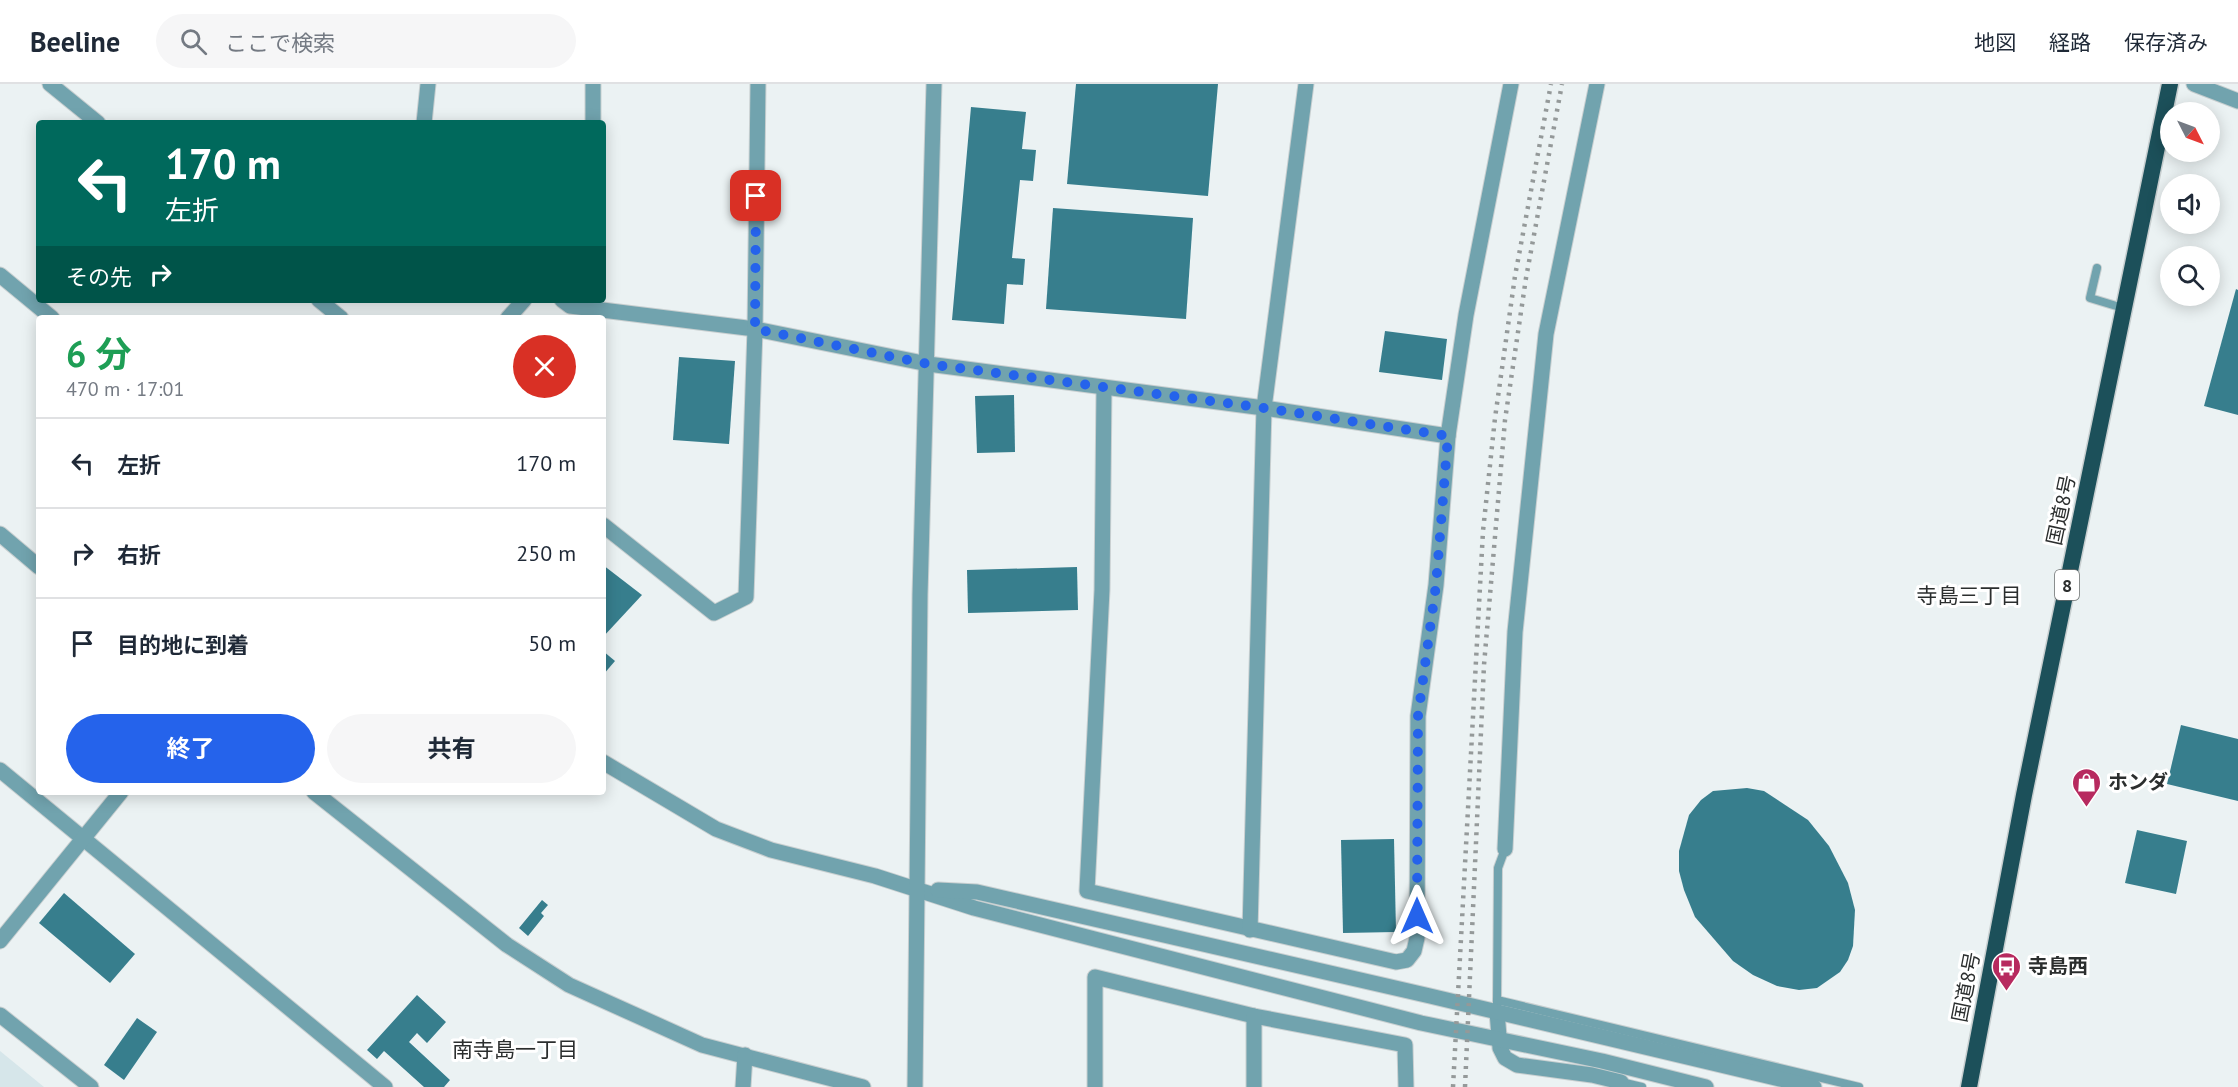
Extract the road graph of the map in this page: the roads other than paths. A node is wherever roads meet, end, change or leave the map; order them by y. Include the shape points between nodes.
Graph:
1 (428, 84) edge
2 (593, 84) edge
3 (758, 84) edge
4 (934, 84) edge
5 (1306, 84) edge
6 (1511, 84) edge
7 (1597, 84) edge
8 (2170, 84) edge
9 (2194, 84) edge
10 (60, 87) edge
11 (2238, 101) edge
12 (95, 120) edge
13 (424, 120) edge
14 (594, 120) edge
15 (2097, 268) dead end
16 (0, 275) edge
17 (323, 303) edge
18 (521, 303) edge
19 (566, 303) edge
20 (2123, 308) junction
21 (48, 315) edge
22 (337, 315) edge
23 (511, 315) edge
24 (755, 329) junction
25 (928, 364) junction
26 (1104, 388) junction
27 (1264, 408) junction
28 (1448, 436) junction
29 (606, 527) edge
30 (0, 534) edge
31 (36, 564) edge
32 (606, 764) edge
33 (0, 770) edge
34 (118, 795) edge
35 (318, 795) edge
36 (83, 837) junction
37 (1505, 849) joint
38 (917, 888) junction
39 (1250, 930) junction
40 (0, 941) edge
41 (1497, 1006) junction
42 (0, 1014) edge
43 (1254, 1016) junction
44 (1498, 1040) junction
45 (745, 1055) junction
46 (1620, 1084) edge
47 (91, 1087) edge
48 (385, 1087) edge
49 (743, 1087) edge
50 (862, 1087) edge
51 (915, 1087) edge
52 (1095, 1087) edge
53 (1254, 1087) edge
54 (1406, 1087) edge
55 (1642, 1087) edge
56 (1706, 1087) edge
57 (1814, 1087) edge
58 (1858, 1087) edge
59 (1969, 1087) edge

1 - 13 street
2 - 14 street
3 - 24 street
4 - 25 street
5 - 27 street
6 - 28 street via 1466,315
7 - 37 street via 1546,334 1515,632
8 - 20 highway, 国道8号 / 8
9 - 11 street
10 - 12 street
15 - 20 lane via 2090,298
16 - 21 street
17 - 22 street
18 - 23 street
19 - 24 street
20 - 59 highway, 国道8号 / 8
24 - 25 street
24 - 29 street via 746,597 714,613
25 - 26 street
25 - 38 street via 920,595
26 - 27 street
26 - 39 street via 1102,590 1087,891
27 - 28 street
27 - 39 street
28 - 39 street via 1436,585 1418,716 1414,951 1407,960 1396,962
30 - 31 street
32 - 38 street via 716,829 771,850
33 - 36 street
34 - 36 street
35 - 45 street via 507,945 569,985 702,1045
36 - 40 street
36 - 48 street
37 - 41 lane via 1498,868
38 - 41 street via 977,892
38 - 44 street via 974,908
38 - 51 street
41 - 44 street
41 - 57 street
41 - 58 lane
42 - 47 street
43 - 52 street via 1095,977
43 - 53 street
43 - 54 street via 1405,1045
44 - 46 street via 1505,1058 1517,1065 1592,1075
44 - 56 street
45 - 49 street
45 - 50 street
46 - 55 lane

